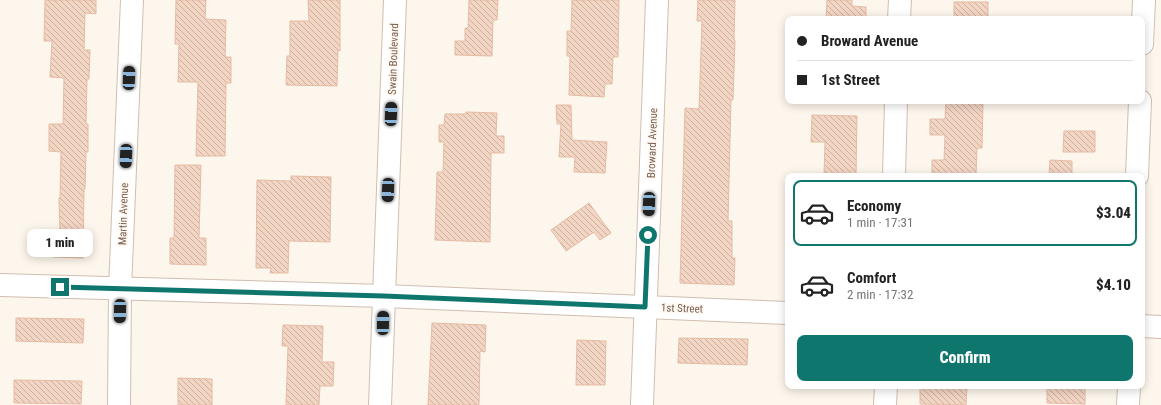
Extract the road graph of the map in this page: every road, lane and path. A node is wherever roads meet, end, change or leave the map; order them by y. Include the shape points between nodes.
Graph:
1 (132, 0) edge
2 (395, 0) edge
3 (657, 0) edge
4 (900, 0) edge
5 (1144, 0) edge
6 (900, 16) edge
7 (1143, 16) edge
8 (896, 104) edge
9 (1140, 104) edge
10 (894, 173) edge
11 (1137, 173) edge
12 (0, 285) edge
13 (120, 289) junction
14 (384, 296) junction
15 (645, 307) junction
16 (785, 313) edge
17 (1145, 326) edge
18 (1161, 327) edge
19 (886, 389) edge
20 (1129, 389) edge
21 (119, 405) edge
22 (380, 405) edge
23 (642, 405) edge
24 (885, 405) edge
25 (1128, 405) edge

1 - 13 street, Martin Avenue
2 - 14 street, Swain Boulevard
3 - 15 street, Broward Avenue
4 - 6 street
5 - 7 street
8 - 10 street
9 - 11 street
12 - 13 street, 1st Street
13 - 14 street, 1st Street
13 - 21 street, Martin Avenue
14 - 15 street, 1st Street
14 - 22 street, Swain Boulevard
15 - 16 street, 1st Street
15 - 23 street, Broward Avenue
17 - 18 street
19 - 24 street
20 - 25 street

